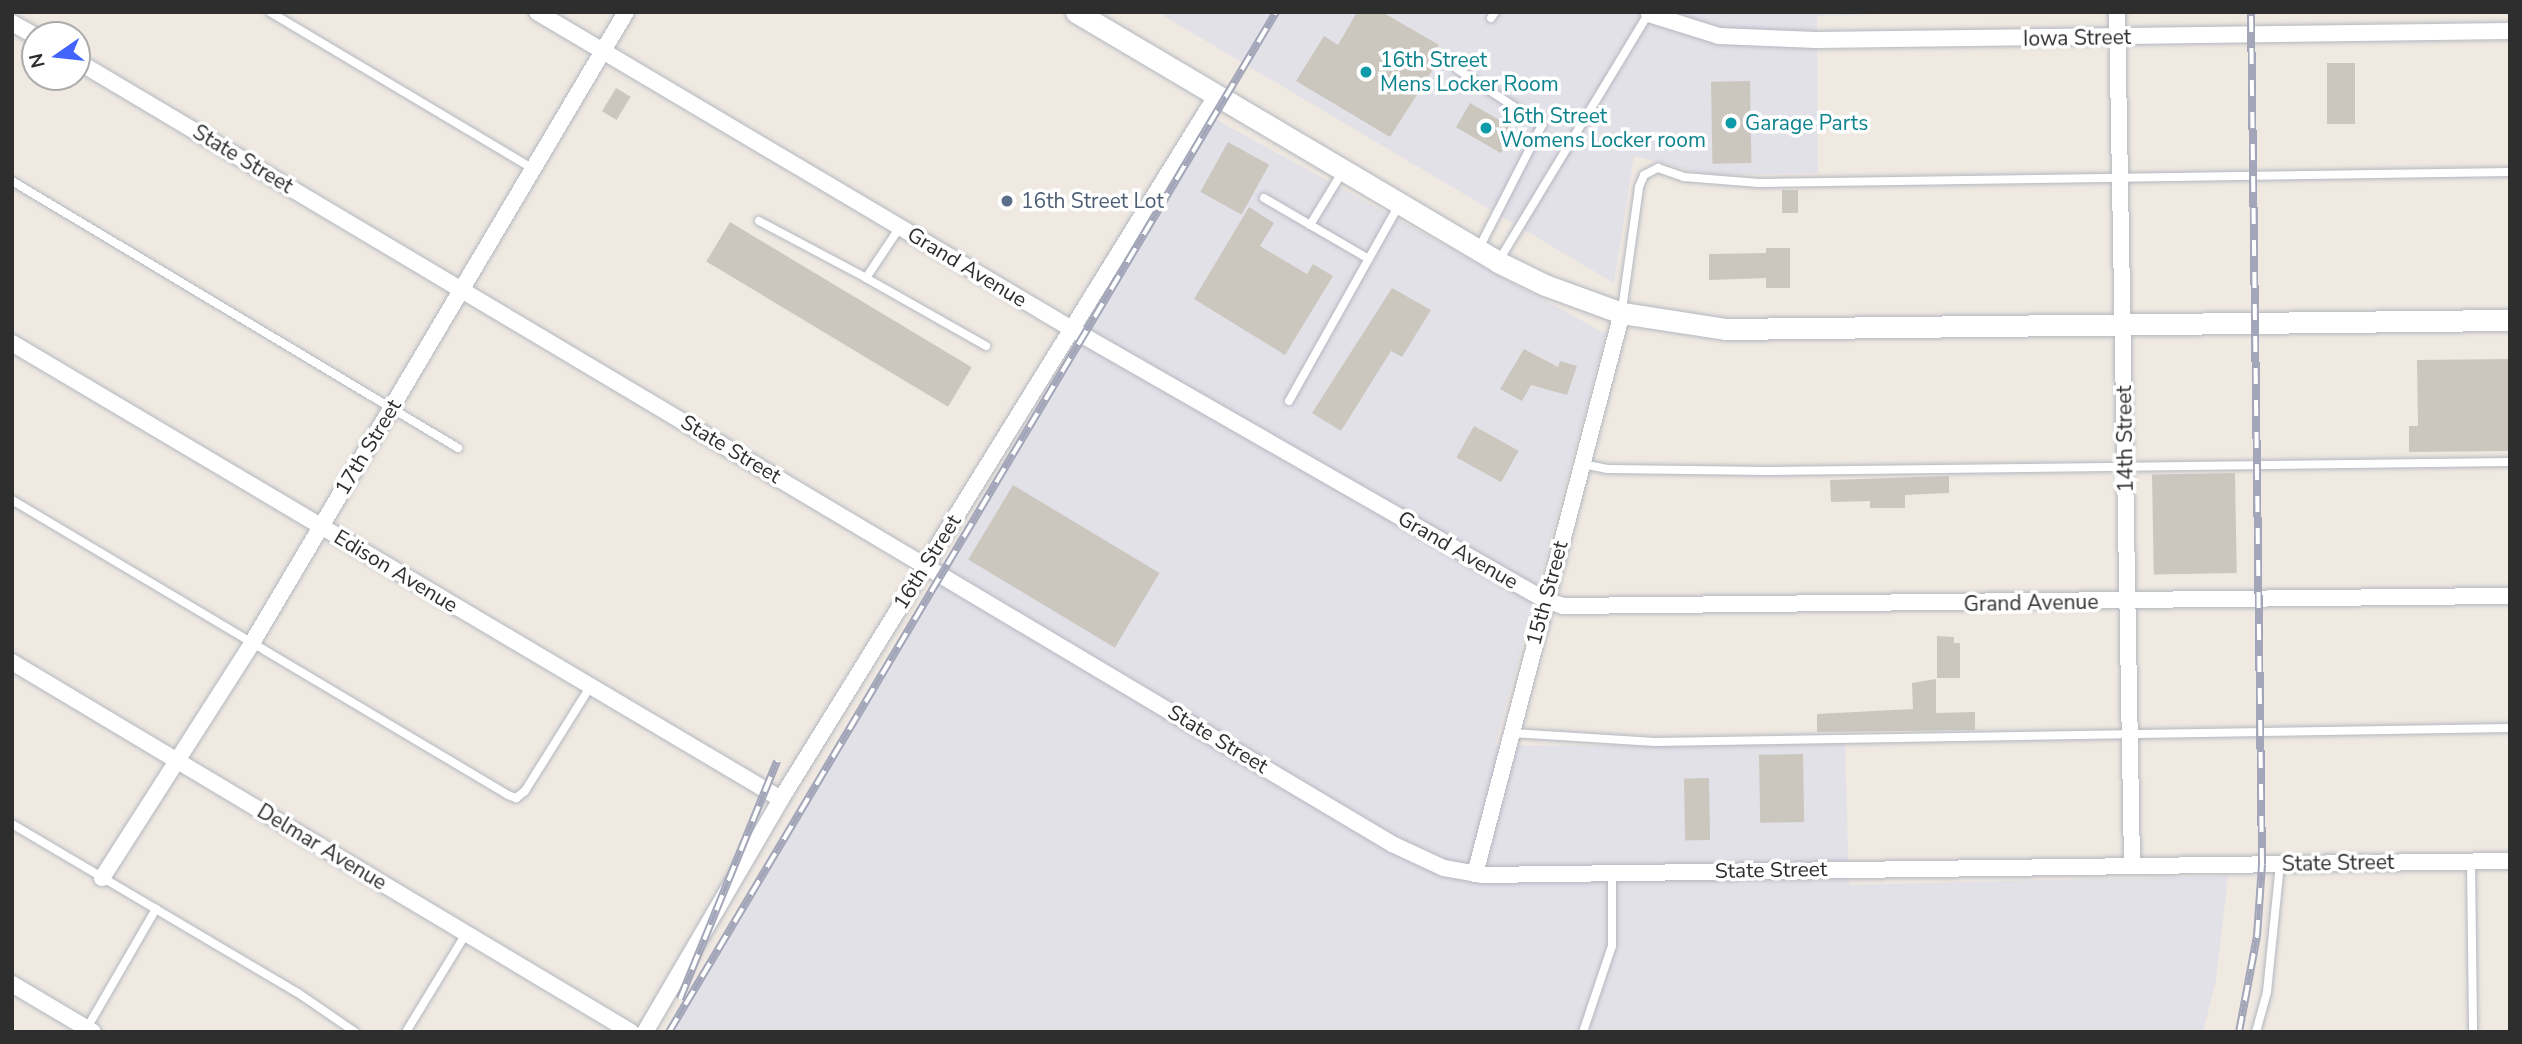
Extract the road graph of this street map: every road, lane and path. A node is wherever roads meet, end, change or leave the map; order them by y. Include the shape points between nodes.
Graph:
1 (270, 12) edge
2 (537, 12) edge
3 (626, 12) edge
4 (1076, 12) edge
5 (2117, 12) edge
6 (1649, 13) edge
7 (2510, 31) edge
8 (2117, 37) junction
9 (603, 51) junction
10 (91, 69) edge
11 (1457, 69) dead end
12 (1216, 96) junction
13 (533, 169) junction
14 (1343, 171) junction
15 (2510, 172) edge
16 (2120, 177) junction
17 (12, 181) edge
18 (1264, 198) dead end
19 (1399, 205) junction
20 (759, 221) dead end
21 (1310, 225) junction
22 (900, 227) junction
23 (1477, 250) junction
24 (1369, 258) junction
25 (1498, 262) junction
26 (866, 278) junction
27 (462, 289) junction
28 (1622, 313) junction
29 (2510, 320) edge
30 (2123, 325) junction
31 (1070, 328) junction
32 (12, 343) edge
33 (986, 346) dead end
34 (1289, 401) dead end
35 (393, 406) junction
36 (458, 448) dead end
37 (2510, 462) edge
38 (1582, 464) junction
39 (2125, 466) junction
40 (12, 500) edge
41 (321, 526) junction
42 (926, 565) junction
43 (2510, 596) edge
44 (1545, 600) junction
45 (2128, 601) junction
46 (252, 643) junction
47 (12, 662) edge
48 (590, 687) junction
49 (2510, 727) edge
50 (1511, 733) junction
51 (2130, 733) junction
52 (175, 759) junction
53 (781, 799) junction
54 (12, 824) edge
55 (2510, 861) edge
56 (2471, 862) junction
57 (2280, 864) junction
58 (2132, 866) junction
59 (1612, 872) junction
60 (1475, 874) junction
61 (102, 878) junction
62 (156, 909) junction
63 (467, 932) junction
64 (12, 984) edge
65 (90, 1030) edge
66 (355, 1032) edge
67 (406, 1032) edge
68 (631, 1032) edge
69 (645, 1032) edge
70 (1583, 1032) edge
71 (2256, 1032) edge
72 (2473, 1032) edge

1 - 13 lane
2 - 9 street, Grand Avenue
3 - 9 street, 17th Street
4 - 12 main road
5 - 8 street, 14th Street
6 - 8 street, Iowa Street via 1719,36 1816,40
6 - 25 lane
7 - 8 street, Iowa Street
8 - 16 street, 14th Street
9 - 13 street, 17th Street
9 - 22 street, Grand Avenue
10 - 27 street, State Street
11 - 23 lane via 1542,125
12 - 14 main road
12 - 31 street, 16th Street
13 - 27 street, 17th Street
14 - 19 main road
14 - 21 lane
15 - 16 lane
16 - 28 lane via 1759,183 1684,177 1658,168 1644,176 1639,187
16 - 30 street, 14th Street
17 - 35 lane
18 - 21 lane
19 - 23 main road
19 - 24 lane
20 - 26 lane
21 - 24 lane
22 - 26 lane
22 - 31 street, Grand Avenue
23 - 25 main road
24 - 34 lane
25 - 28 main road via 1555,290
26 - 33 lane
27 - 35 street, 17th Street
27 - 42 street, State Street
28 - 30 main road via 1725,329
28 - 38 street, 15th Street
29 - 30 main road
30 - 39 street, 14th Street
31 - 42 street, 16th Street
31 - 44 street, Grand Avenue
32 - 41 street, Edison Avenue
35 - 36 lane
35 - 41 street, 17th Street
37 - 39 lane
38 - 39 lane via 1608,469 1768,471
38 - 44 street, 15th Street
39 - 45 street, 14th Street
40 - 46 lane
41 - 46 street, 17th Street
41 - 48 street, Edison Avenue
42 - 53 street, 16th Street
42 - 60 street, State Street via 1401,848 1444,867
43 - 45 street, Grand Avenue
44 - 45 street, Grand Avenue via 1585,608
44 - 50 street, 15th Street
45 - 51 street, 14th Street
46 - 48 lane via 516,797 525,791
46 - 52 street, 17th Street
47 - 52 street, Delmar Avenue
48 - 53 street, Edison Avenue
49 - 51 lane
50 - 51 lane via 1655,742
50 - 60 street, 15th Street
51 - 58 street, 14th Street
52 - 61 street, 17th Street
52 - 63 street, Delmar Avenue
53 - 69 street, 16th Street
54 - 61 lane
55 - 56 street, State Street
56 - 57 street, State Street
56 - 72 lane
57 - 58 street, State Street
57 - 71 lane via 2267,992
58 - 59 street, State Street
59 - 60 street, State Street
59 - 70 lane via 1612,946
61 - 62 lane
62 - 65 lane
62 - 66 lane
63 - 67 lane
63 - 68 street, Delmar Avenue
64 - 65 street

